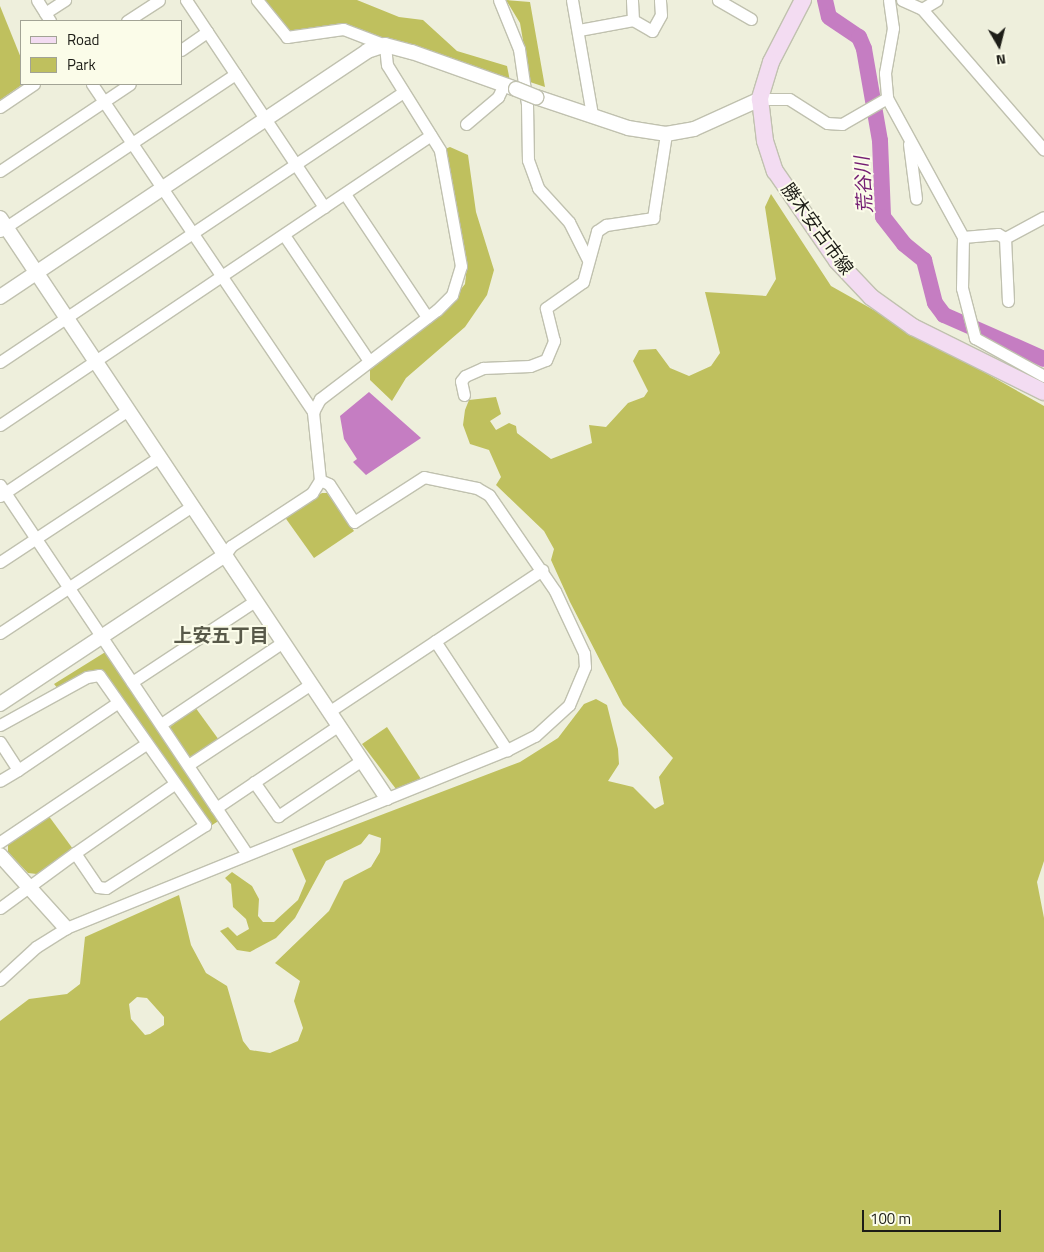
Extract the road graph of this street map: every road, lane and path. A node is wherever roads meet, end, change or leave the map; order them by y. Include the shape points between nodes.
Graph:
1 (37, 0) edge
2 (65, 0) edge
3 (159, 0) edge
4 (186, 0) edge
5 (257, 0) edge
6 (499, 0) edge
7 (572, 0) edge
8 (632, 0) edge
9 (660, 0) edge
10 (718, 0) edge
11 (803, 0) edge
12 (889, 0) edge
13 (902, 0) edge
14 (937, 0) edge
15 (922, 9) junction
16 (48, 17) edge
17 (751, 19) dead end
18 (129, 20) edge
19 (633, 20) junction
20 (579, 30) junction
21 (208, 32) junction
22 (385, 45) junction
23 (182, 49) edge
24 (235, 74) junction
25 (33, 85) edge
26 (93, 85) edge
27 (129, 85) edge
28 (510, 86) junction
29 (403, 92) junction
30 (887, 98) junction
31 (760, 100) junction
32 (104, 102) junction
33 (0, 107) edge
34 (592, 115) junction
35 (265, 118) junction
36 (466, 124) dead end
37 (666, 134) junction
38 (431, 135) junction
39 (132, 143) junction
40 (909, 144) junction
41 (1044, 150) edge
42 (295, 164) junction
43 (0, 171) edge
44 (162, 188) junction
45 (345, 194) junction
46 (916, 199) dead end
47 (324, 207) junction
48 (1044, 217) edge
49 (2, 225) edge
50 (192, 233) junction
51 (284, 235) junction
52 (963, 237) junction
53 (1005, 238) junction
54 (589, 260) junction
55 (36, 272) junction
56 (221, 277) junction
57 (0, 297) edge
58 (1008, 301) dead end
59 (427, 317) junction
60 (66, 318) junction
61 (96, 361) junction
62 (0, 362) edge
63 (369, 362) junction
64 (1044, 376) edge
65 (1044, 392) edge
66 (464, 395) dead end
67 (128, 410) junction
68 (314, 412) junction
69 (0, 425) edge
70 (159, 457) junction
71 (320, 480) junction
72 (2, 491) edge
73 (192, 506) junction
74 (36, 538) junction
75 (224, 555) junction
76 (0, 562) edge
77 (542, 570) junction
78 (69, 587) junction
79 (255, 601) junction
80 (0, 633) edge
81 (102, 636) junction
82 (435, 641) junction
83 (283, 642) junction
84 (132, 682) junction
85 (311, 684) junction
86 (117, 703) junction
87 (0, 704) edge
88 (330, 711) junction
89 (160, 724) junction
90 (0, 725) edge
91 (339, 725) junction
92 (0, 742) edge
93 (146, 744) junction
94 (507, 750) junction
95 (362, 760) junction
96 (188, 765) junction
97 (18, 770) junction
98 (0, 781) edge
99 (254, 782) junction
100 (173, 785) junction
101 (387, 798) junction
102 (216, 808) junction
103 (0, 842) edge
104 (76, 853) junction
105 (247, 854) junction
106 (0, 855) edge
107 (27, 886) junction
108 (0, 908) edge
109 (66, 928) junction
110 (0, 980) edge

1 - 16 street
2 - 16 street
3 - 18 street
4 - 21 street
5 - 22 street via 287,37 343,29
6 - 54 street via 519,49 527,104 528,160 538,188 569,222
7 - 20 street
8 - 19 street
9 - 19 street via 661,15 652,31
10 - 17 street
11 - 31 main road, 勝木安古市線 via 771,62
12 - 30 street via 893,28 885,73
13 - 15 street
14 - 15 street
15 - 41 street
19 - 20 street
20 - 34 street
21 - 23 street
21 - 24 street
22 - 28 street
22 - 29 street via 387,64
22 - 35 street via 367,50
24 - 35 street
24 - 39 street
25 - 33 street
26 - 32 street
27 - 32 street
28 - 34 street, bridge
28 - 36 street
29 - 38 street
29 - 42 street
30 - 31 street via 842,124 827,123 789,99
30 - 40 street
31 - 37 street via 694,129
31 - 65 main road, 勝木安古市線 via 765,141 775,171 837,261 871,297 913,327
32 - 39 street
32 - 43 street
34 - 37 street via 628,128
35 - 42 street
35 - 44 street
37 - 54 street via 653,218 597,231
38 - 45 street
38 - 59 street via 446,168 462,266 452,295
39 - 44 street
39 - 49 street
40 - 46 street
40 - 52 street via 924,161
42 - 47 street
42 - 50 street
44 - 50 street
44 - 55 street
45 - 47 street
45 - 59 street
47 - 51 street
48 - 53 street
49 - 55 street
50 - 56 street
50 - 60 street
51 - 56 street
51 - 63 street
52 - 53 street via 998,234
52 - 64 street via 966,264 962,288 975,338
53 - 58 street
54 - 66 street via 583,282 546,308 554,341 546,360 474,372 461,381
55 - 57 street
55 - 60 street
56 - 61 street
56 - 68 street
59 - 63 street
60 - 61 street
60 - 62 street
61 - 67 street
61 - 69 street
63 - 68 street via 320,399
67 - 70 street
67 - 72 street
68 - 71 street
70 - 73 street
70 - 74 street
71 - 75 street via 312,493 231,546
71 - 77 street via 329,484 354,522 424,478 477,488 512,525
72 - 74 street
73 - 75 street
73 - 78 street
74 - 76 street
74 - 78 street
75 - 79 street
75 - 81 street
77 - 82 street
77 - 94 street via 580,644 585,667 568,706 553,722
78 - 80 street
78 - 81 street
79 - 83 street
79 - 84 street
81 - 84 street
81 - 87 street
82 - 88 street
82 - 94 street
83 - 85 street
83 - 89 street
84 - 89 street
85 - 88 street
85 - 96 street
86 - 90 street via 99,675 87,677
86 - 93 street
86 - 97 street
88 - 91 street
89 - 96 street
91 - 95 street
91 - 99 street
92 - 97 street
93 - 100 street
93 - 103 street
94 - 101 street
95 - 99 street via 278,816
95 - 101 street
96 - 102 street
97 - 98 street
99 - 102 street
100 - 104 street
100 - 104 street via 204,829 106,888 98,887
101 - 105 street
102 - 105 street
104 - 107 street
105 - 109 street
106 - 107 street
107 - 108 street
107 - 109 street
109 - 110 street via 36,947

